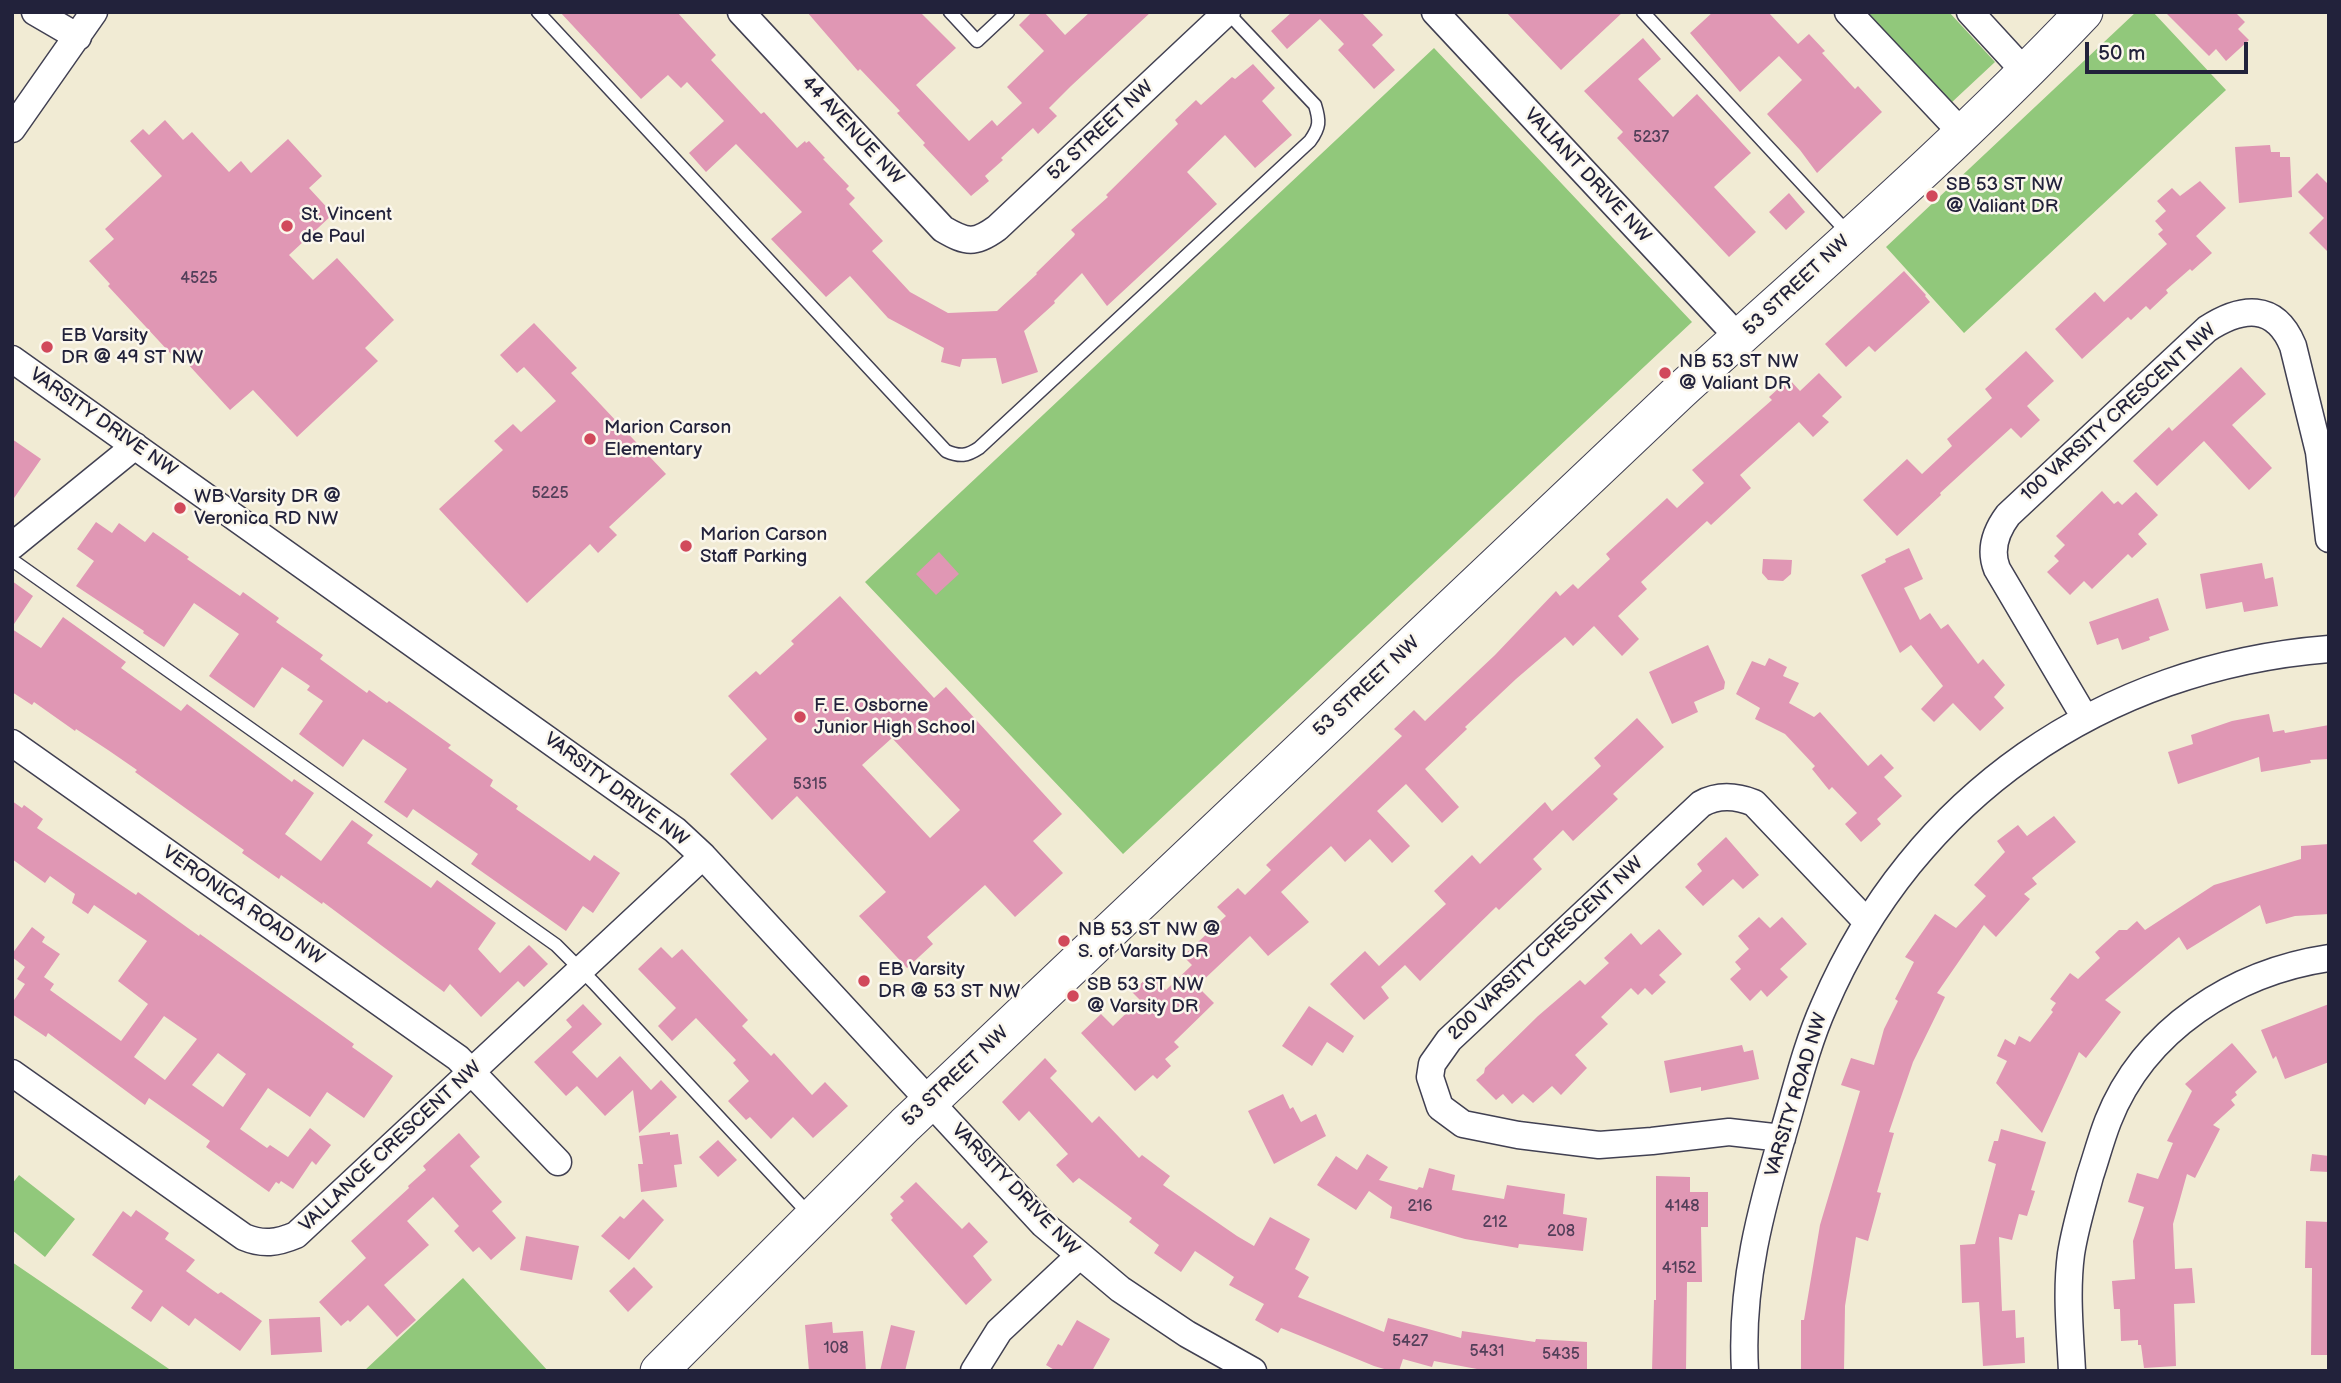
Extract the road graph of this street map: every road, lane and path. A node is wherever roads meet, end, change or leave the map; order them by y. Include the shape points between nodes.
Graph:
1 (35, 12) edge
2 (94, 12) edge
3 (537, 12) edge
4 (741, 12) edge
5 (950, 12) edge
6 (1008, 12) edge
7 (1227, 12) edge
8 (1435, 12) edge
9 (1643, 12) edge
10 (1848, 12) edge
11 (1970, 12) edge
12 (2084, 12) edge
13 (78, 37) junction
14 (2026, 73) junction
15 (12, 129) edge
16 (1962, 134) junction
17 (1851, 236) junction
18 (969, 241) joint
19 (1740, 339) junction
20 (12, 359) edge
21 (135, 446) junction
22 (2329, 539) edge
23 (12, 546) edge
24 (12, 560) edge
25 (2329, 649) edge
26 (2085, 718) junction
27 (12, 743) edge
28 (703, 856) junction
29 (1867, 922) junction
30 (2329, 958) edge
31 (582, 970) junction
32 (472, 1071) junction
33 (12, 1073) edge
34 (930, 1102) junction
35 (1782, 1138) junction
36 (558, 1162) dead end
37 (812, 1217) junction
38 (1079, 1256) junction
39 (659, 1371) edge
40 (974, 1371) edge
41 (1253, 1371) edge
42 (1745, 1371) edge
43 (2071, 1371) edge

1 - 13 street
2 - 13 street
3 - 7 lane via 946,451 956,456 979,448 1318,129 1315,105
4 - 18 street, 44 AVENUE NW via 943,229
5 - 6 lane via 977,41
7 - 18 street, 52 STREET NW via 997,228 982,239
8 - 19 street, VALIANT DRIVE NW
9 - 17 lane
10 - 16 street
11 - 14 street
12 - 14 street, 53 STREET NW
13 - 15 street
14 - 16 street, 53 STREET NW
16 - 17 street, 53 STREET NW
17 - 19 street, 53 STREET NW
19 - 34 street, 53 STREET NW
20 - 21 street, VARSITY DRIVE NW
21 - 23 street
21 - 28 street, VARSITY DRIVE NW via 652,811
22 - 26 street, 100 VARSITY CRESCENT NW via 2319,452 2293,346 2287,332 2268,316 2246,311 2233,314 2207,329 2017,506 1994,538 1997,569
24 - 31 lane via 556,945
25 - 26 street, VARSITY ROAD NW via 2262,657 2185,676
26 - 29 street, VARSITY ROAD NW via 1994,779 1960,809 1907,867
27 - 32 street, VERONICA ROAD NW
28 - 31 street, VALLANCE CRESCENT NW
28 - 34 street, VARSITY DRIVE NW
29 - 35 street, VARSITY ROAD NW via 1824,1006
29 - 35 street, 200 VARSITY CRESCENT NW via 1755,803 1738,797 1710,800 1448,1040 1432,1064 1430,1077 1440,1107 1463,1124 1478,1128 1599,1145 1729,1132
30 - 43 street via 2273,970 2208,1002 2162,1039 2123,1092 2102,1138 2071,1253
31 - 32 street, VALLANCE CRESCENT NW
31 - 37 lane
32 - 33 street, VALLANCE CRESCENT NW via 296,1235 267,1244 244,1237
32 - 36 street, VERONICA ROAD NW
34 - 37 street, 53 STREET NW
34 - 38 street, VARSITY DRIVE NW via 1043,1224
35 - 42 street, VARSITY ROAD NW via 1749,1264
37 - 39 street, 53 STREET NW
38 - 40 street via 999,1331
38 - 41 street, VARSITY DRIVE NW via 1187,1334

